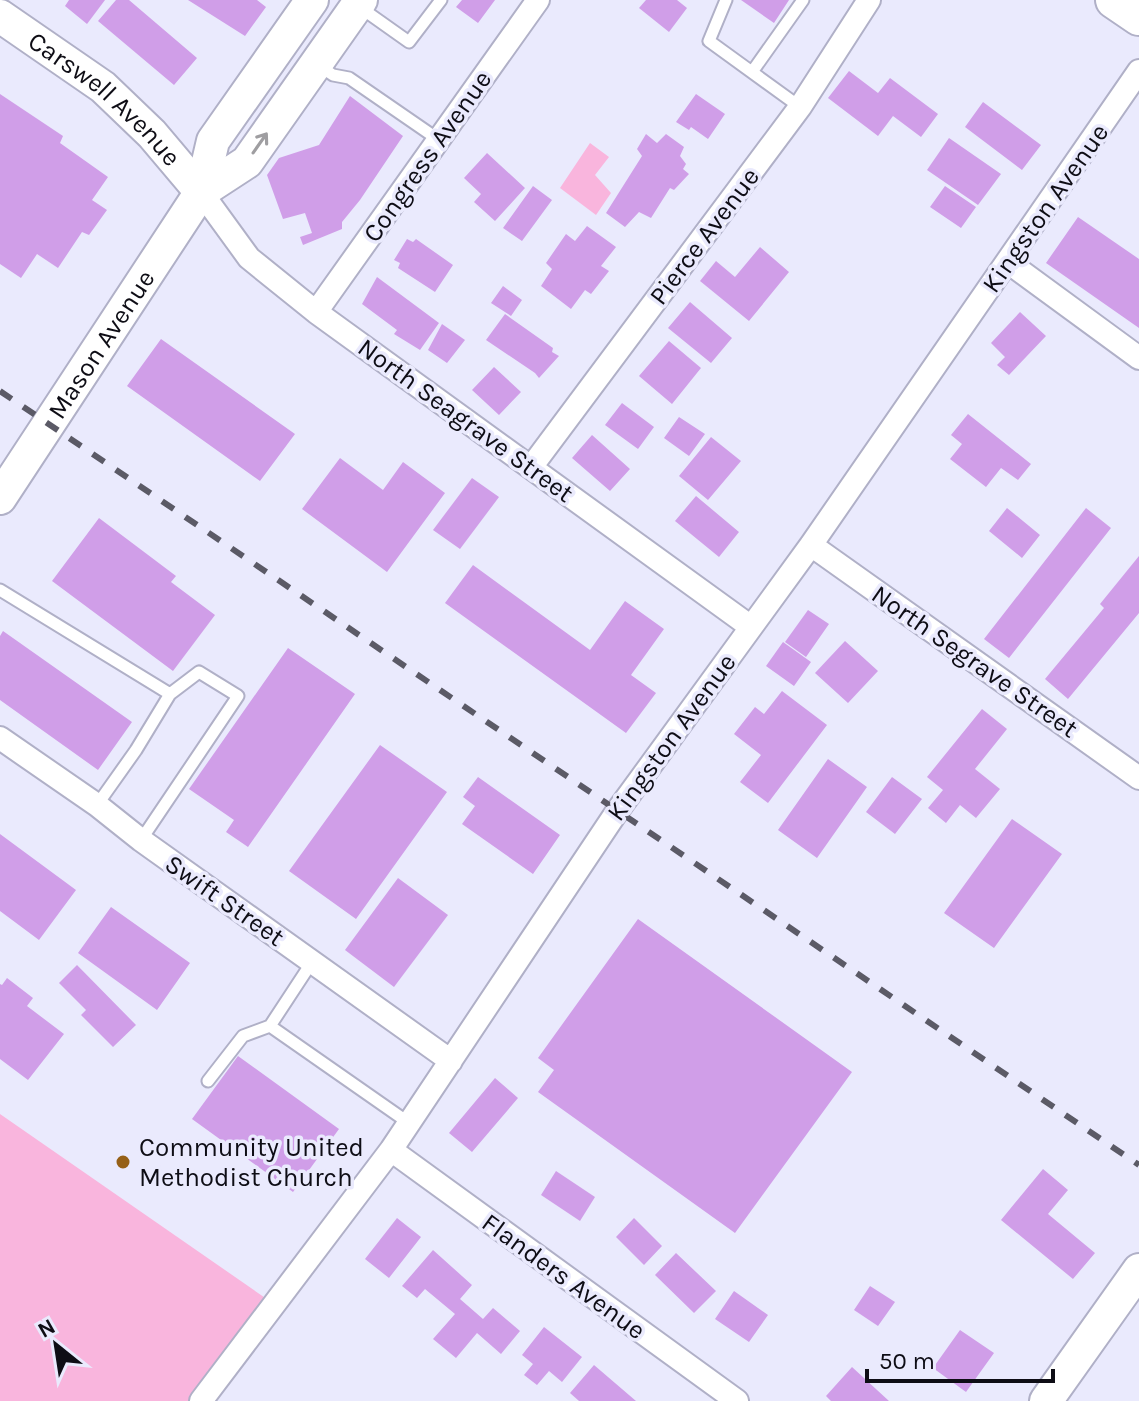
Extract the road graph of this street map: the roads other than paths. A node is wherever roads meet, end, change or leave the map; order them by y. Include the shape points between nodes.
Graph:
1 (312, 0) edge
2 (441, 0) edge
3 (538, 0) edge
4 (726, 0) edge
5 (803, 0) edge
6 (869, 0) edge
7 (1114, 0) edge
8 (359, 2) edge
9 (0, 16) edge
10 (1139, 17) edge
11 (316, 63) junction
12 (1139, 71) edge
13 (752, 72) junction
14 (800, 107) junction
15 (439, 140) junction
16 (201, 192) junction
17 (1008, 262) junction
18 (316, 312) junction
19 (1139, 358) edge
20 (532, 466) junction
21 (0, 498) edge
22 (811, 545) junction
23 (0, 590) edge
24 (751, 627) junction
25 (170, 694) junction
26 (0, 738) edge
27 (1139, 778) edge
28 (97, 805) junction
29 (141, 840) junction
30 (312, 962) junction
31 (270, 1026) junction
32 (451, 1061) junction
33 (208, 1081) dead end
34 (409, 1123) junction
35 (391, 1150) junction
36 (1139, 1270) edge
37 (201, 1401) edge
38 (737, 1401) edge
39 (1046, 1401) edge

1 - 16 main road, Mason Avenue via 213,141
2 - 8 lane via 409,42
3 - 15 street, Congress Avenue
4 - 13 lane via 709,41
5 - 13 lane
6 - 14 street, Pierce Avenue
7 - 10 main road
8 - 11 main road, Mason Avenue
9 - 16 main road, Carswell Avenue via 103,87
11 - 15 lane via 349,78
16 -> 11 main road, Mason Avenue via 247,162
12 - 17 street, Kingston Avenue
13 - 14 lane
14 - 20 street, Pierce Avenue
15 - 18 street, Congress Avenue
16 - 18 street, North Seagrave Street via 249,258
16 - 21 main road, Mason Avenue via 14,467
17 - 19 street
17 - 22 street, Kingston Avenue
18 - 20 street, North Seagrave Street
20 - 24 street, North Seagrave Street
22 - 24 street, Kingston Avenue
22 - 27 street, North Segrave Street
23 - 25 lane
24 - 32 street, Kingston Avenue via 618,810
25 - 28 lane
25 - 29 lane via 199,672 238,696
26 - 28 street, Swift Street
28 - 29 street, Swift Street
29 - 30 street, Swift Street
30 - 31 lane
30 - 32 street, Swift Street
31 - 33 lane via 243,1036
31 - 34 lane
32 - 34 street, Kingston Avenue
34 - 35 street, Kingston Avenue
35 - 37 street, Kingston Avenue
35 - 38 street, Flanders Avenue
36 - 39 main road

